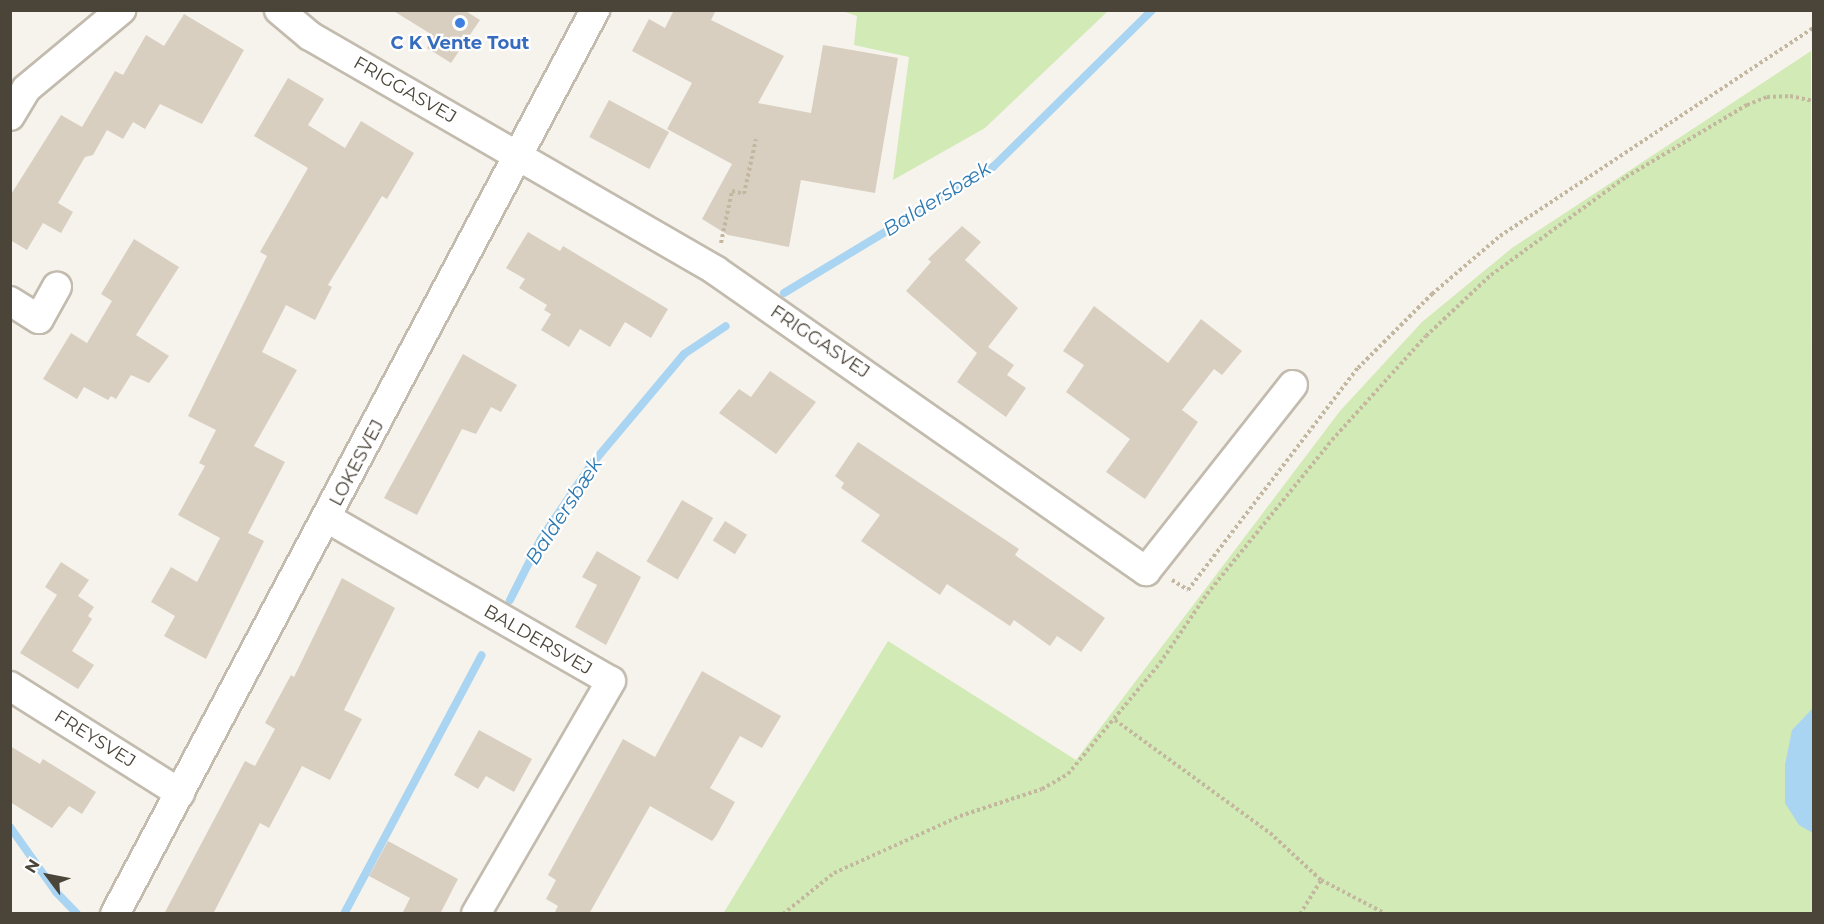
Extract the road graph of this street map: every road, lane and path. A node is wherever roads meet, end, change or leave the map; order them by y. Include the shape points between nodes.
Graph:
1 (121, 10) edge
2 (279, 10) edge
3 (595, 10) edge
4 (1814, 27) edge
5 (1814, 101) edge
6 (10, 116) edge
7 (756, 139) dead end
8 (520, 155) junction
9 (716, 270) junction
10 (57, 287) dead end
11 (10, 301) edge
12 (1293, 385) dead end
13 (327, 518) junction
14 (1146, 571) junction
15 (10, 686) edge
16 (1114, 720) junction
17 (180, 793) junction
18 (1321, 880) junction
19 (115, 914) edge
20 (476, 914) edge
21 (783, 914) edge
22 (1300, 914) edge
23 (1386, 914) edge

1 - 6 street via 26,89
2 - 8 street, FRIGGASVEJ via 310,36
3 - 8 street, LOKESVEJ
4 - 14 path via 1500,236 1432,294 1358,368 1188,590
5 - 16 path via 1767,97 1747,105 1626,177 1491,275 1426,336 1332,440 1207,594 1160,663
7 - 9 path via 744,194 732,191
8 - 9 street, FRIGGASVEJ
8 - 13 street, LOKESVEJ
9 - 14 street, FRIGGASVEJ
10 - 11 street via 39,319
12 - 14 street
13 - 17 street, LOKESVEJ
13 - 20 street, BALDERSVEJ via 610,681
15 - 17 street, FREYSVEJ
16 - 18 path via 1270,833
16 - 21 path via 1068,774 1042,789 960,816 834,873
17 - 19 street, LOKESVEJ
18 - 22 path
18 - 23 path

